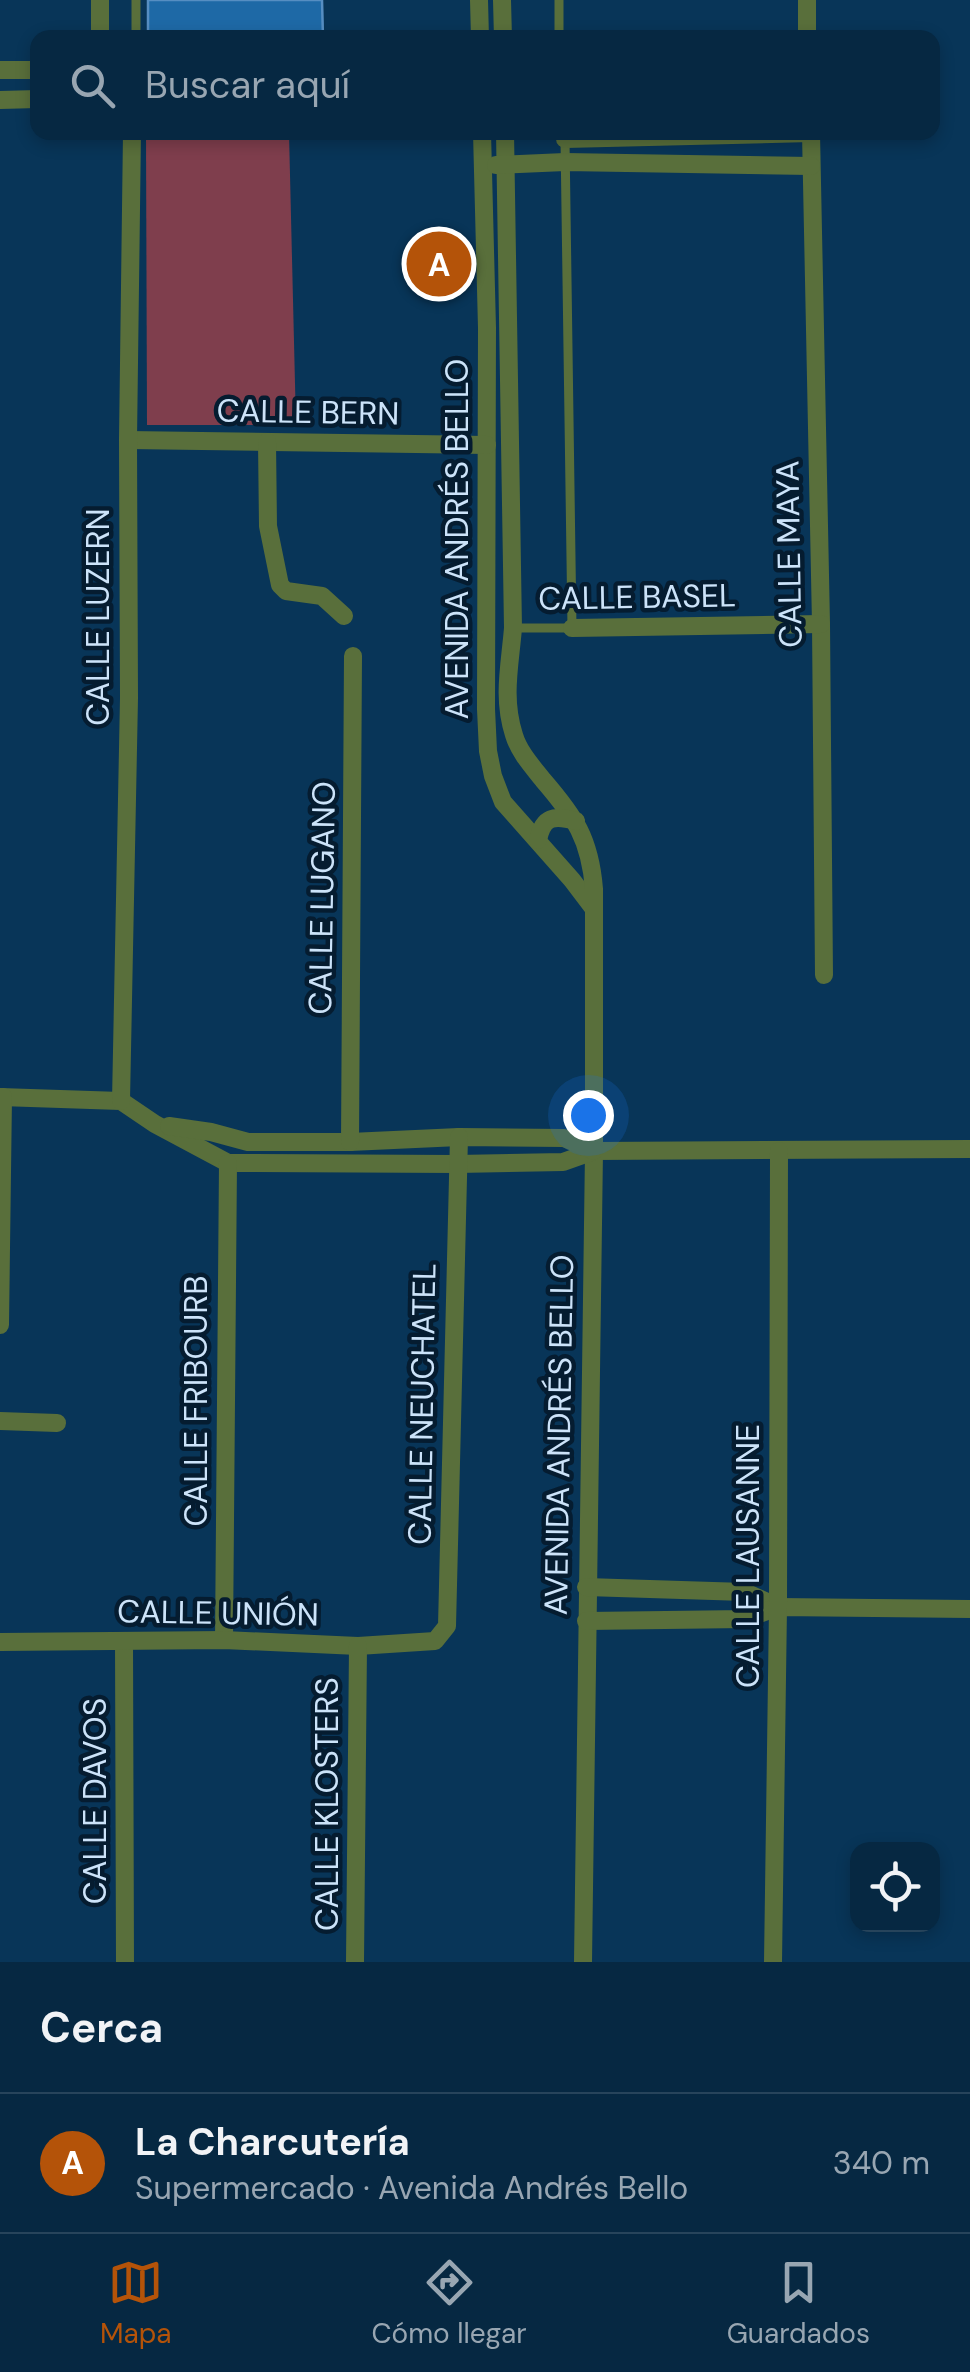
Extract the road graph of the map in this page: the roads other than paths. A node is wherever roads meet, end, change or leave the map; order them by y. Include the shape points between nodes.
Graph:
1 (100, 0) edge
2 (136, 0) edge
3 (479, 0) edge
4 (502, 0) edge
5 (559, 0) edge
6 (808, 0) edge
7 (100, 30) edge
8 (136, 30) edge
9 (480, 30) edge
10 (504, 30) edge
11 (559, 30) edge
12 (808, 30) edge
13 (0, 70) edge
14 (30, 70) edge
15 (30, 99) edge
16 (0, 100) edge
17 (132, 140) edge
18 (482, 140) edge
19 (506, 140) edge
20 (564, 140) edge
21 (811, 140) edge
22 (565, 162) junction
23 (506, 164) junction
24 (811, 166) junction
25 (482, 167) junction
26 (128, 440) junction
27 (268, 442) junction
28 (487, 445) junction
29 (344, 616) dead end
30 (821, 624) junction
31 (514, 628) junction
32 (572, 628) junction
33 (353, 656) dead end
34 (576, 820) junction
35 (538, 840) junction
36 (586, 848) junction
37 (554, 859) junction
38 (594, 909) junction
39 (824, 975) dead end
40 (1, 1097) edge
41 (121, 1101) junction
42 (155, 1124) junction
43 (459, 1137) junction
44 (350, 1142) junction
45 (970, 1149) edge
46 (594, 1151) junction
47 (779, 1151) junction
48 (228, 1163) junction
49 (458, 1164) junction
50 (0, 1325) edge
51 (0, 1421) edge
52 (57, 1424) dead end
53 (586, 1587) junction
54 (778, 1607) junction
55 (970, 1610) edge
56 (586, 1620) junction
57 (224, 1640) junction
58 (124, 1641) junction
59 (435, 1641) joint
60 (0, 1642) edge
61 (358, 1646) junction
62 (125, 1962) edge
63 (355, 1962) edge
64 (583, 1962) edge
65 (772, 1962) edge

1 - 7 street
2 - 8 lane
3 - 9 street
4 - 10 street
5 - 11 lane
6 - 12 street
13 - 14 street
15 - 16 street
17 - 26 street, CALLE LUZERN
18 - 25 street, AVENIDA ANDRÉS BELLO
19 - 23 street, AVENIDA ANDRÉS BELLO
20 - 22 lane
21 - 24 street, CALLE MAYA
22 - 23 street
22 - 24 street
22 - 32 lane
23 - 25 street
23 - 31 street, AVENIDA ANDRÉS BELLO
24 - 30 street, CALLE MAYA
25 - 28 street, AVENIDA ANDRÉS BELLO
26 - 27 street, CALLE BERN
26 - 41 street, CALLE LUZERN
27 - 28 street, CALLE BERN
27 - 29 street via 268,526 280,584 286,591 322,596
28 - 35 street, AVENIDA ANDRÉS BELLO via 488,751 502,802
30 - 32 street, CALLE BASEL
30 - 39 street, CALLE MAYA
31 - 32 lane, CALLE BASEL
31 - 34 street, AVENIDA ANDRÉS BELLO via 506,680 514,738
33 - 44 street, CALLE LUGANO
34 - 35 street via 549,820
34 - 36 street, AVENIDA ANDRÉS BELLO
35 - 37 street, AVENIDA ANDRÉS BELLO
36 - 37 street
36 - 38 street, AVENIDA ANDRÉS BELLO
37 - 38 street, AVENIDA ANDRÉS BELLO
38 - 46 street, AVENIDA ANDRÉS BELLO
40 - 41 street
40 - 50 street
41 - 42 street
42 - 44 street via 248,1142
42 - 48 street
43 - 44 street
43 - 46 street via 564,1138
43 - 49 street, CALLE NEUCHATEL
45 - 47 street
46 - 47 street
46 - 49 street via 563,1162
46 - 53 street, AVENIDA ANDRÉS BELLO
47 - 54 street, CALLE LAUSANNE
48 - 49 street
48 - 57 street, CALLE FRIBOURB
49 - 59 street, CALLE NEUCHATEL via 447,1626
51 - 52 street
53 - 54 street via 745,1592
53 - 56 street, AVENIDA ANDRÉS BELLO
54 - 55 street
54 - 56 street via 745,1619
54 - 65 street, CALLE LAUSANNE
56 - 64 street, AVENIDA ANDRÉS BELLO
57 - 58 street, CALLE UNIÓN
57 - 61 street, CALLE UNIÓN
58 - 60 street, CALLE UNIÓN
58 - 62 street, CALLE DAVOS
59 - 61 street, CALLE UNIÓN
61 - 63 street, CALLE KLOSTERS

